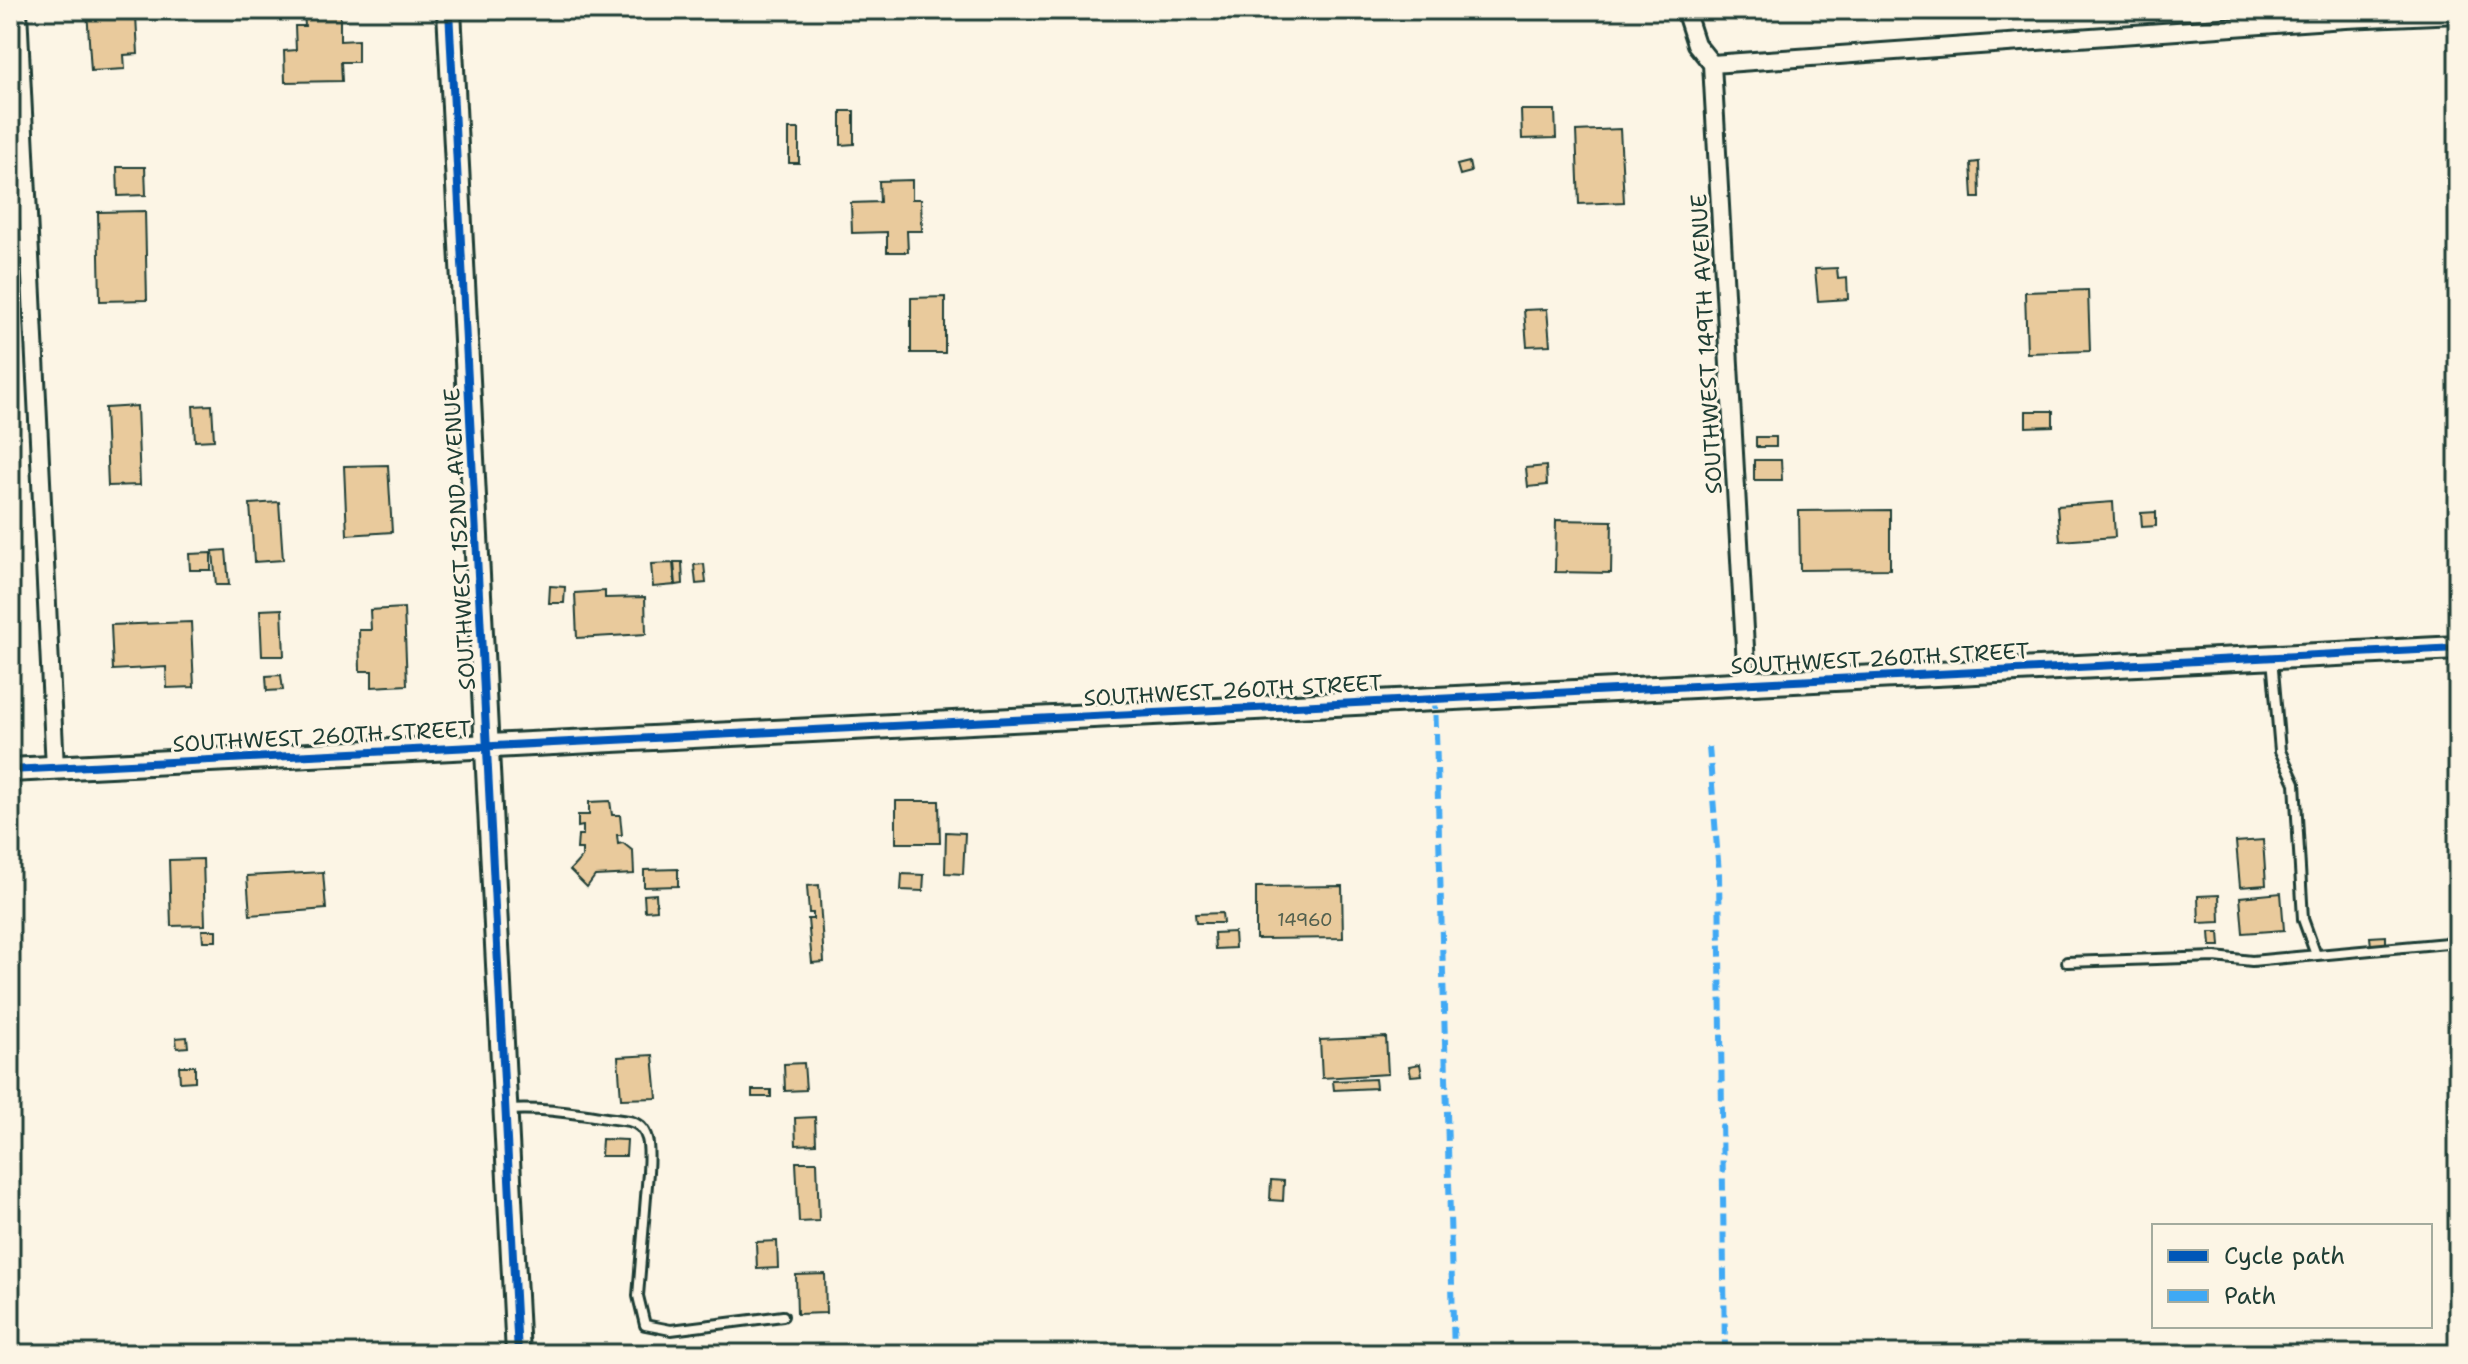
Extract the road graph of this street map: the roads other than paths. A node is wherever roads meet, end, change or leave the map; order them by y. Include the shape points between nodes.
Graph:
1 (18, 10) edge
2 (449, 10) edge
3 (1685, 10) edge
4 (2458, 14) edge
5 (2344, 15) edge
6 (1712, 64) junction
7 (2458, 648) edge
8 (2272, 657) junction
9 (1747, 683) junction
10 (488, 745) junction
11 (55, 768) junction
12 (10, 770) edge
13 (2458, 942) edge
14 (2316, 955) junction
15 (2067, 962) dead end
16 (506, 1110) junction
17 (783, 1316) dead end
18 (518, 1354) edge

1 - 11 street
2 - 10 street, SOUTHWEST 152ND AVENUE
3 - 6 street, SOUTHWEST 149TH AVENUE via 1696,44
4 - 5 street
5 - 6 street
6 - 9 street, SOUTHWEST 149TH AVENUE
7 - 8 street, SOUTHWEST 260TH STREET
8 - 9 street, SOUTHWEST 260TH STREET
8 - 14 lane via 2280,751 2295,783 2303,919
9 - 10 street, SOUTHWEST 260TH STREET
10 - 11 street, SOUTHWEST 260TH STREET
10 - 16 street, SOUTHWEST 152ND AVENUE
11 - 12 street, SOUTHWEST 260TH STREET
13 - 14 lane
14 - 15 lane via 2252,961 2215,957
16 - 17 lane via 569,1112 643,1128 649,1153 638,1296 645,1325 671,1330
16 - 18 street, SOUTHWEST 152ND AVENUE

